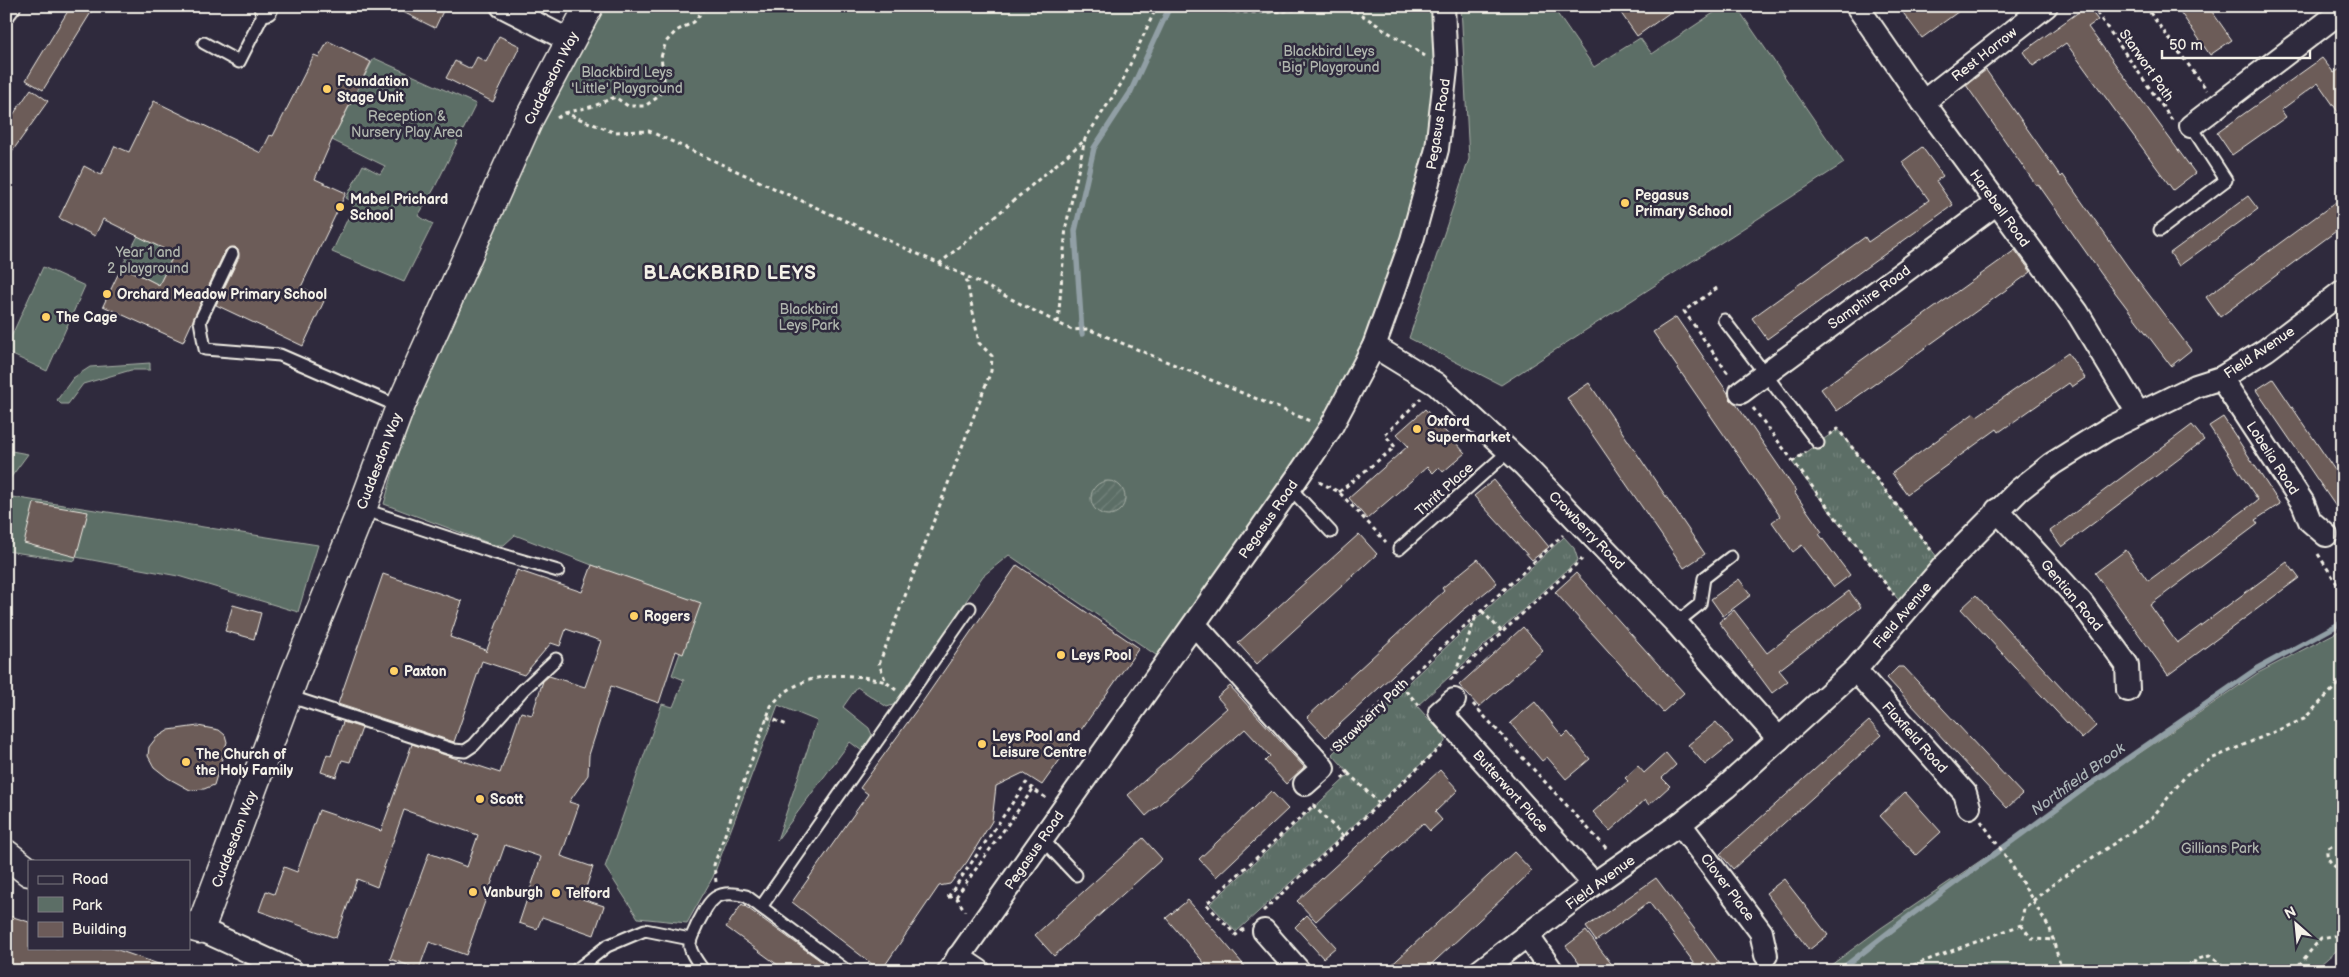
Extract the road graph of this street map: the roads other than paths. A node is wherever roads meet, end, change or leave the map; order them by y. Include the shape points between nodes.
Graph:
1 (9, 6) edge
2 (502, 6) edge
3 (589, 6) edge
4 (1444, 6) edge
5 (1857, 6) edge
6 (2046, 6) edge
7 (267, 8) edge
8 (6, 10) edge
9 (2343, 10) edge
10 (570, 41) junction
11 (204, 43) dead end
12 (1923, 102) junction
13 (2191, 126) joint
14 (1997, 203) junction
15 (2160, 230) dead end
16 (232, 254) dead end
17 (2343, 290) edge
18 (1724, 320) dead end
19 (1374, 346) junction
20 (1766, 374) junction
21 (2221, 378) junction
22 (1741, 392) road end
23 (400, 407) junction
24 (2138, 413) junction
25 (1818, 443) road end
26 (1509, 451) junction
27 (1295, 481) junction
28 (362, 509) junction
29 (1997, 510) junction
30 (1331, 532) dead end
31 (2326, 535) road end
32 (1399, 549) road end
33 (1731, 557) dead end
34 (558, 571) dead end
35 (970, 608) dead end
36 (1676, 623) junction
37 (1195, 625) junction
38 (556, 659) dead end
39 (1855, 670) junction
40 (1455, 688) road end
41 (2128, 690) dead end
42 (288, 696) junction
43 (1779, 739) junction
44 (1312, 792) road end
45 (1970, 807) dead end
46 (1680, 824) junction
47 (1042, 838) junction
48 (6, 854) edge
49 (28, 871) edge
50 (1076, 875) dead end
51 (1594, 884) junction
52 (762, 907) junction
53 (1263, 922) road end
54 (194, 928) edge
55 (1528, 935) junction
56 (690, 939) junction
57 (1766, 955) dead end
58 (953, 964) edge
59 (263, 965) edge
60 (292, 971) edge
61 (575, 971) edge
62 (704, 971) edge
63 (847, 971) edge
64 (979, 971) edge
65 (1299, 971) edge
66 (1480, 971) edge
67 (1552, 971) edge

1 - 8 street
2 - 10 street
3 - 10 street, Cuddesdon Way
4 - 19 street, Pegasus Road via 1446,69 1437,149 1412,240
5 - 12 street, Harebell Road
6 - 12 street, Rest Harrow
7 - 11 lane via 239,62
9 - 13 street
10 - 23 street, Cuddesdon Way via 530,117
12 - 14 street, Harebell Road
13 - 15 lane via 2226,180
14 - 20 street, Samphire Road
14 - 24 street, Harebell Road via 2077,312
16 - 23 lane via 200,321 205,348 280,355
17 - 21 street, Field Avenue via 2266,350
18 - 20 lane
19 - 26 street, Crowberry Road via 1436,384
19 - 27 street, Pegasus Road via 1330,429
20 - 22 street, Samphire Road
20 - 25 lane
21 - 24 street, Field Avenue
21 - 31 street, Lobelia Road via 2303,504 2310,521
23 - 28 street, Cuddesdon Way
24 - 29 street, Field Avenue via 2052,464
26 - 32 lane, Thrift Place
26 - 36 street, Crowberry Road
27 - 30 lane
27 - 37 street, Pegasus Road
28 - 34 lane
28 - 42 street, Cuddesdon Way
29 - 39 street, Field Avenue
29 - 41 street, Gentian Road via 2081,602 2127,665
33 - 36 lane via 1704,578 1700,604
35 - 52 lane
36 - 43 street, Crowberry Road
37 - 44 street, Strawberry Path via 1323,768
37 - 47 street, Pegasus Road
38 - 42 lane via 465,751
39 - 43 street, Field Avenue
39 - 45 street, Flaxfield Road via 1966,792
40 - 51 street, Butterwort Place via 1440,712
42 - 54 street, Cuddesdon Way
43 - 46 street, Field Avenue
46 - 51 street, Field Avenue
46 - 57 street, Clover Place via 1761,932
47 - 50 lane
47 - 58 street, Pegasus Road
48 - 49 street
51 - 55 street, Field Avenue
52 - 56 lane via 746,896 730,892 717,895 709,903
52 - 63 lane
53 - 65 street
54 - 59 street
55 - 66 street, Field Avenue
55 - 67 street
56 - 61 lane via 645,930 607,946
56 - 62 lane via 690,948
58 - 64 street
59 - 60 street

